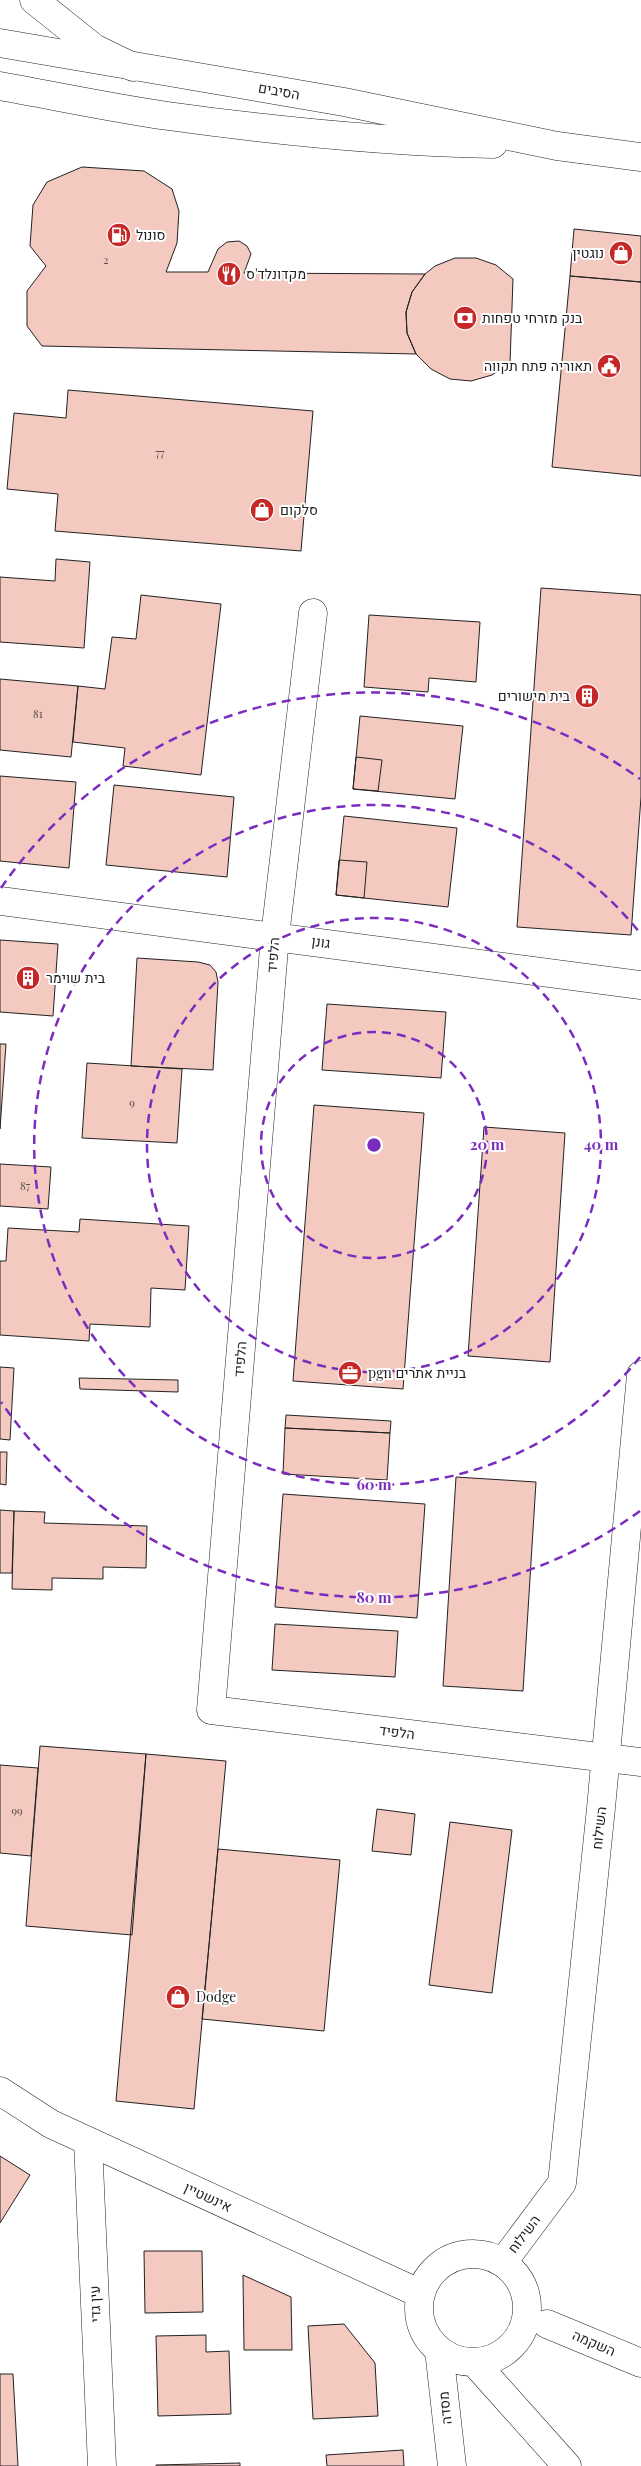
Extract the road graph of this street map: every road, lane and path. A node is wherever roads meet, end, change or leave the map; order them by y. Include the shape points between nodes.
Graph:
1 (34, 0) edge
2 (0, 43) edge
3 (133, 67) junction
4 (0, 86) edge
5 (557, 146) junction
6 (641, 157) edge
7 (313, 613) dead end
8 (0, 901) edge
9 (275, 936) junction
10 (641, 985) edge
11 (641, 1375) edge
12 (606, 1758) junction
13 (641, 1762) edge
14 (2, 2094) edge
15 (88, 2141) junction
16 (503, 2262) junction
17 (421, 2294) junction
18 (547, 2324) dead end
19 (439, 2350) junction
20 (474, 2362) junction
21 (641, 2363) edge
22 (102, 2466) edge
23 (452, 2466) edge
24 (567, 2466) edge

1 - 3 street via 94,48
2 - 3 street, הסיבים
3 - 5 street, הסיבים via 344,102
4 - 5 street, הסיבים via 167,116 345,137 417,143
5 - 6 street, הסיבים
7 - 9 street, הלפיד
8 - 9 street, גונן
9 - 10 street, גונן
9 - 12 street, הלפיד via 211,1710
11 - 12 street, השילוח
12 - 13 street, הלפיד
12 - 16 street, השילוח via 562,2183
14 - 15 street, אינשטיין via 51,2124
15 - 17 street, אינשטיין
15 - 22 street, עין גדי
16 - 17 street via 488,2255 471,2253 454,2257 439,2266
16 - 20 street via 523,2285 527,2315 523,2330 503,2353 489,2360
17 - 19 street via 419,2310 422,2325
18 - 21 street, השקמה
19 - 20 street
19 - 23 street, מסדה
20 - 24 street

